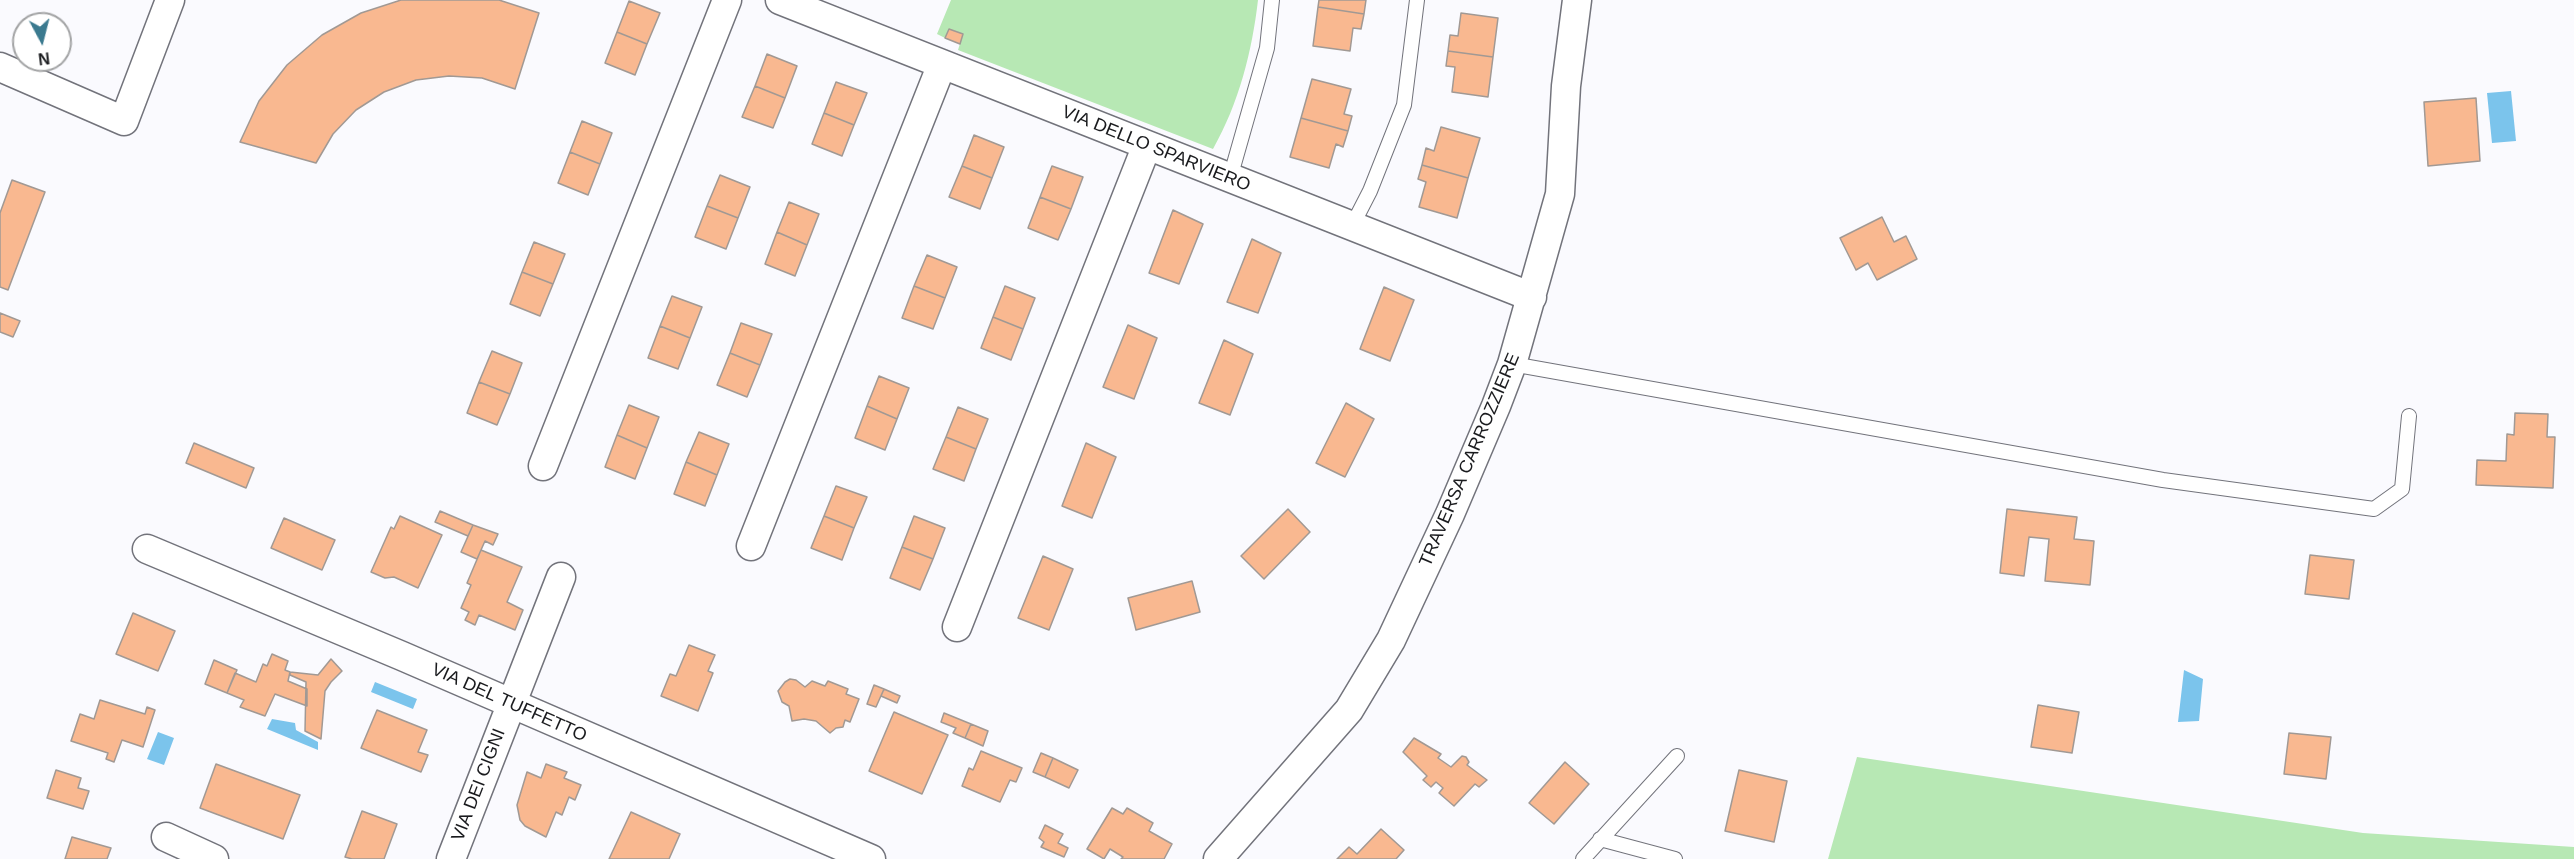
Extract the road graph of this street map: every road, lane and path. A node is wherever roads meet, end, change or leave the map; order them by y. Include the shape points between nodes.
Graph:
1 (170, 0) edge
2 (727, 0) edge
3 (1272, 0) edge
4 (1417, 0) edge
5 (1577, 0) edge
6 (799, 3) edge
7 (942, 64) junction
8 (0, 67) edge
9 (1148, 145) junction
10 (1230, 178) junction
11 (1352, 226) junction
12 (1532, 297) junction
13 (1512, 364) junction
14 (2409, 416) dead end
15 (543, 466) dead end
16 (751, 546) dead end
17 (147, 549) dead end
18 (561, 577) dead end
19 (957, 627) dead end
20 (510, 704) junction
21 (1677, 756) dead end
22 (1600, 839) junction
23 (175, 847) edge
24 (214, 859) edge
25 (451, 859) edge
26 (871, 859) edge
27 (1218, 859) edge
28 (1582, 859) edge
29 (1675, 859) edge

1 - 8 street via 124,121
2 - 15 street
3 - 10 lane via 1268,48
4 - 11 lane via 1404,105
5 - 12 street, TRAVERSA CARROZZIERE via 1566,86 1560,194
6 - 7 street, VIA DELLO SPARVIERO
7 - 9 street, VIA DELLO SPARVIERO
7 - 16 street
9 - 10 street, VIA DELLO SPARVIERO
9 - 19 street
10 - 11 street, VIA DELLO SPARVIERO
11 - 12 street, VIA DELLO SPARVIERO
12 - 13 street, TRAVERSA CARROZZIERE
13 - 14 lane via 2163,480 2374,510 2402,489
13 - 27 street, TRAVERSA CARROZZIERE via 1450,514 1385,650 1349,710
17 - 20 street, VIA DEL TUFFETTO
18 - 20 street, VIA DEI CIGNI
20 - 25 street, VIA DEI CIGNI
20 - 26 street, VIA DEL TUFFETTO
21 - 22 lane
22 - 28 lane
22 - 29 lane
23 - 24 street

